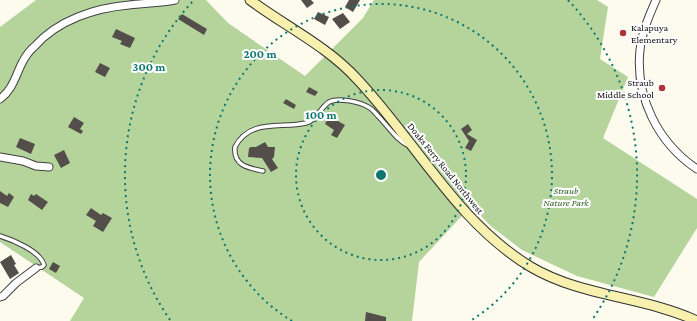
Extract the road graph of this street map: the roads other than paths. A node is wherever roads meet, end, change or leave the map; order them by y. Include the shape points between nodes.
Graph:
1 (175, 0) edge
2 (250, 0) edge
3 (656, 0) edge
4 (0, 99) edge
5 (414, 147) junction
6 (0, 157) edge
7 (49, 167) dead end
8 (697, 169) edge
9 (263, 171) dead end
10 (0, 236) edge
11 (36, 268) joint
12 (0, 297) edge
13 (697, 321) edge

1 - 4 street via 110,7 76,18 53,30 35,45 25,58 7,93
2 - 5 main road, Doaks Ferry Road Northwest via 340,63 372,96
3 - 8 street via 645,27 640,49 640,74 644,98 662,135 680,156
5 - 9 lane via 408,146 394,135 370,108 336,100 329,102 307,123 262,127 241,138 235,147 237,158 245,167
5 - 13 main road, Doaks Ferry Road Northwest via 476,223 530,266 572,286 650,304
6 - 7 street
10 - 11 lane via 40,256 44,265
11 - 12 street

